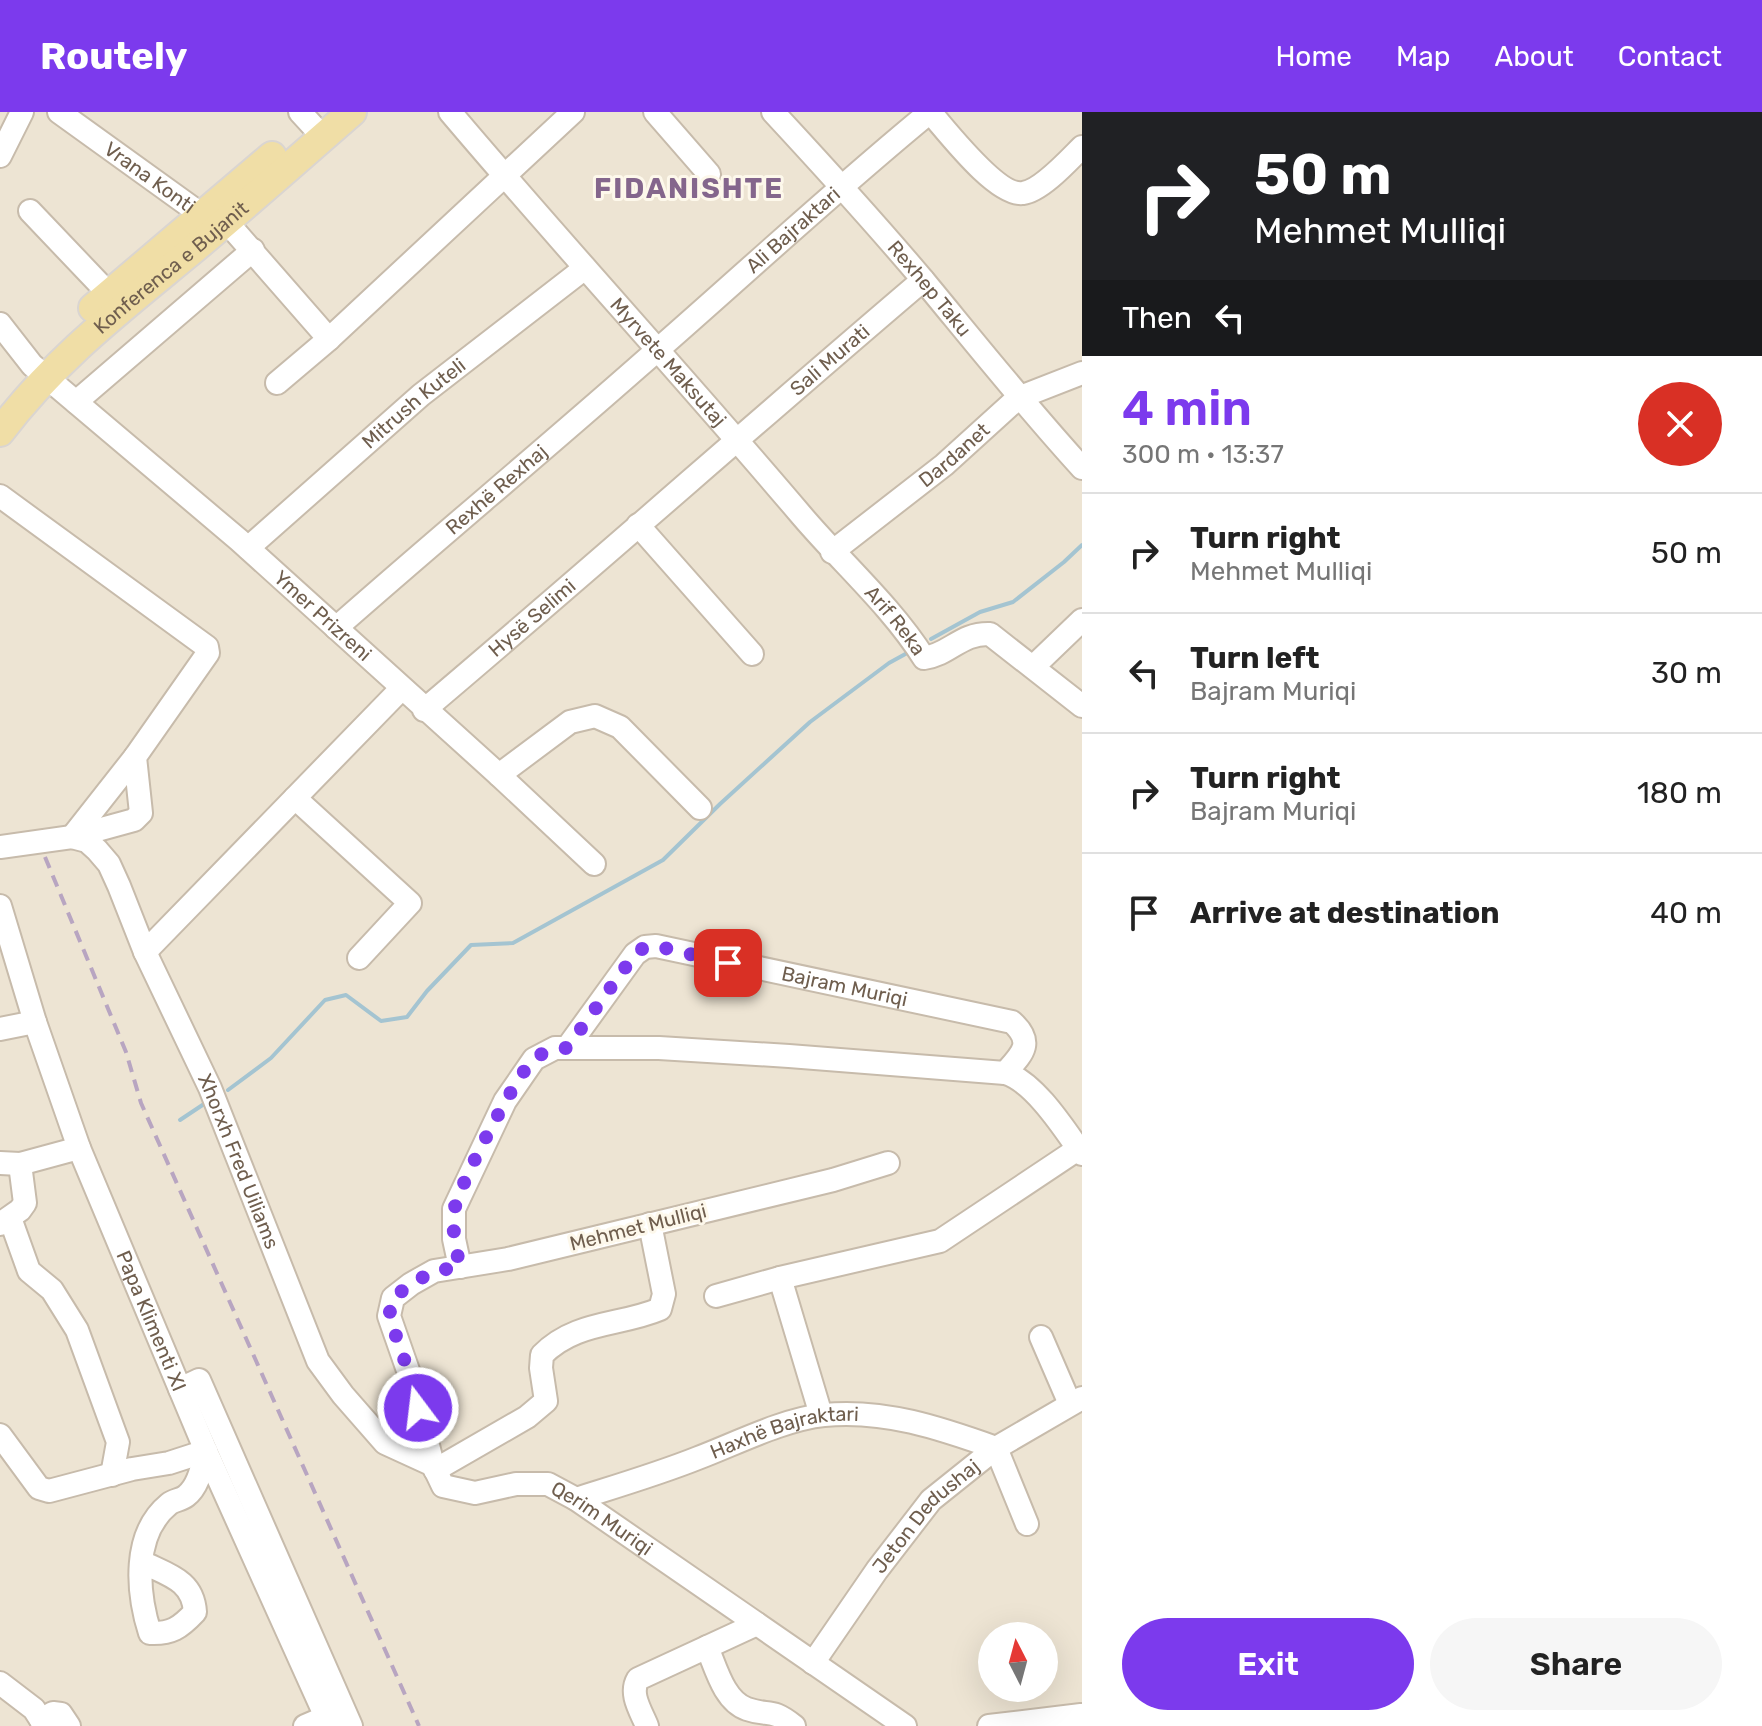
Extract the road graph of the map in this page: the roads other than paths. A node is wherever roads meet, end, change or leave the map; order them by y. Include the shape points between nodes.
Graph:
1 (22, 112) edge
2 (59, 112) edge
3 (352, 112) edge
4 (450, 112) edge
5 (573, 112) edge
6 (655, 112) edge
7 (773, 112) edge
8 (930, 112) edge
9 (315, 121) edge
10 (1082, 147) edge
11 (0, 156) edge
12 (709, 174) dead end
13 (503, 175) junction
14 (841, 185) junction
15 (30, 211) dead end
16 (219, 217) junction
17 (253, 250) junction
18 (585, 268) junction
19 (923, 280) junction
20 (109, 294) junction
21 (0, 324) edge
22 (329, 339) junction
23 (658, 350) junction
24 (39, 371) junction
25 (1082, 373) edge
26 (277, 383) dead end
27 (1018, 398) junction
28 (0, 402) edge
29 (76, 402) junction
30 (0, 432) edge
31 (736, 438) junction
32 (1082, 468) edge
33 (0, 496) edge
34 (638, 525) junction
35 (248, 548) junction
36 (832, 552) junction
37 (1082, 620) edge
38 (336, 628) junction
39 (752, 654) dead end
40 (1033, 667) junction
41 (401, 689) junction
42 (1082, 706) edge
43 (424, 710) junction
44 (135, 757) junction
45 (499, 775) junction
46 (295, 798) junction
47 (700, 808) dead end
48 (72, 837) junction
49 (0, 847) edge
50 (594, 864) dead end
51 (0, 906) edge
52 (145, 952) junction
53 (359, 958) dead end
54 (35, 1022) junction
55 (0, 1029) edge
56 (567, 1048) junction
57 (1005, 1073) junction
58 (79, 1148) junction
59 (1080, 1152) edge
60 (10, 1163) edge
61 (888, 1163) dead end
62 (5, 1221) edge
63 (650, 1224) junction
64 (460, 1267) junction
65 (780, 1278) junction
66 (716, 1296) dead end
67 (1041, 1337) dead end
68 (180, 1389) junction
69 (1076, 1401) edge
70 (821, 1415) junction
71 (0, 1435) edge
72 (996, 1448) junction
73 (206, 1451) junction
74 (434, 1468) junction
75 (112, 1475) junction
76 (576, 1499) junction
77 (1027, 1524) dead end
78 (142, 1562) dead end
79 (757, 1624) junction
80 (707, 1647) junction
81 (813, 1663) junction
82 (0, 1683) edge
83 (1077, 1719) edge
84 (35, 1720) edge
85 (320, 1723) edge
86 (69, 1726) edge
87 (351, 1726) edge
88 (647, 1726) edge
89 (794, 1726) edge
90 (905, 1726) edge
91 (989, 1726) edge

1 - 11 street
2 - 16 street, Vrana Konti
3 - 9 main road, Konferenca e Bujanit
4 - 13 street, Myrvete Maksutaj
5 - 13 street
6 - 12 street
7 - 14 street, Rexhep Taku
8 - 10 street via 982,169 1021,194 1033,190
8 - 14 street, Ali Bajraktari
9 - 16 main road, Konferenca e Bujanit
13 - 18 street, Myrvete Maksutaj
13 - 22 street
14 - 19 street, Rexhep Taku
14 - 23 street, Ali Bajraktari
15 - 20 street, Konferenca e Bujanit
16 - 17 street
16 - 20 main road, Konferenca e Bujanit
16 - 24 main road, Konferenca e Bujanit via 71,351
17 - 22 street
17 - 29 street
18 - 23 street, Myrvete Maksutaj
18 - 35 street, Mitrush Kuteli via 421,395
19 - 27 street, Rexhep Taku
19 - 31 street, Sali Murati
20 - 24 main road, Konferenca e Bujanit
21 - 24 street, Ymer Prizreni
22 - 26 street
23 - 31 street, Myrvete Maksutaj
23 - 38 street, Rexhë Rexhaj
24 - 28 main road, Konferenca e Bujanit
24 - 29 street, Ymer Prizreni
24 - 30 main road, Konferenca e Bujanit
25 - 27 street, Dardanet
27 - 32 street, Rexhep Taku
27 - 36 street, Dardanet via 944,465
29 - 35 street, Ymer Prizreni
31 - 34 street, Hysë Selimi
31 - 36 street, Myrvete Maksutaj
33 - 44 street via 207,647 208,653
34 - 39 street
34 - 43 street, Hysë Selimi
35 - 38 street, Ymer Prizreni
36 - 40 street, Arif Reka via 924,658 974,634 990,634
37 - 40 street
38 - 41 street, Ymer Prizreni
40 - 42 street, Arif Reka
41 - 43 street, Ymer Prizreni
41 - 46 street
43 - 45 street, Ymer Prizreni
44 - 48 street
44 - 48 street via 141,813 134,820
45 - 47 street via 570,722 595,716 620,727
45 - 50 street, Ymer Prizreni
46 - 52 street
46 - 53 street via 410,903
48 - 49 street
48 - 52 street, Xhorxh Fred Uiliams via 87,841 109,864
51 - 54 street, Papa Klimenti XI
52 - 74 street, Xhorxh Fred Uiliams via 210,1088 318,1361 385,1443
54 - 55 street
54 - 58 street, Papa Klimenti XI
56 - 57 street via 659,1048
56 - 57 street, Bajram Muriqi via 635,954 656,946 1012,1022 1025,1045
56 - 64 street via 534,1059 505,1101 454,1209
57 - 59 street via 1030,1087
58 - 60 street
58 - 68 street, Papa Klimenti XI
59 - 65 street via 940,1241
60 - 62 street via 25,1203
61 - 63 street, Mehmet Mulliqi
62 - 75 street via 29,1271 52,1290 77,1330 118,1442
63 - 64 street, Mehmet Mulliqi
63 - 74 street via 664,1294 660,1309 595,1325 550,1347 542,1355 541,1368 546,1401
64 - 74 street, Mehmet Mulliqi via 434,1271 411,1284 393,1298 389,1316
65 - 66 street
65 - 70 street
67 - 69 street, Jeton Dedushaj
68 - 73 street, Papa Klimenti XI
68 - 87 street via 199,1380
69 - 72 street, Jeton Dedushaj
70 - 72 street, Haxhë Bajraktari via 903,1418
70 - 76 street, Haxhë Bajraktari
71 - 75 street via 39,1488 61,1489
72 - 77 street
72 - 81 street, Jeton Dedushaj via 931,1500
73 - 75 street
73 - 78 street via 199,1478 187,1496 169,1504 145,1535
73 - 85 street, Papa Klimenti XI
74 - 76 street, Qerim Muriqi via 443,1486 464,1491 548,1484
76 - 79 street, Qerim Muriqi
79 - 80 street
79 - 81 street, Qerim Muriqi
80 - 88 street via 638,1679 634,1695
80 - 89 street via 730,1698 747,1709 777,1713
81 - 90 street, Qerim Muriqi
82 - 84 street
83 - 91 street
84 - 86 street via 61,1714

